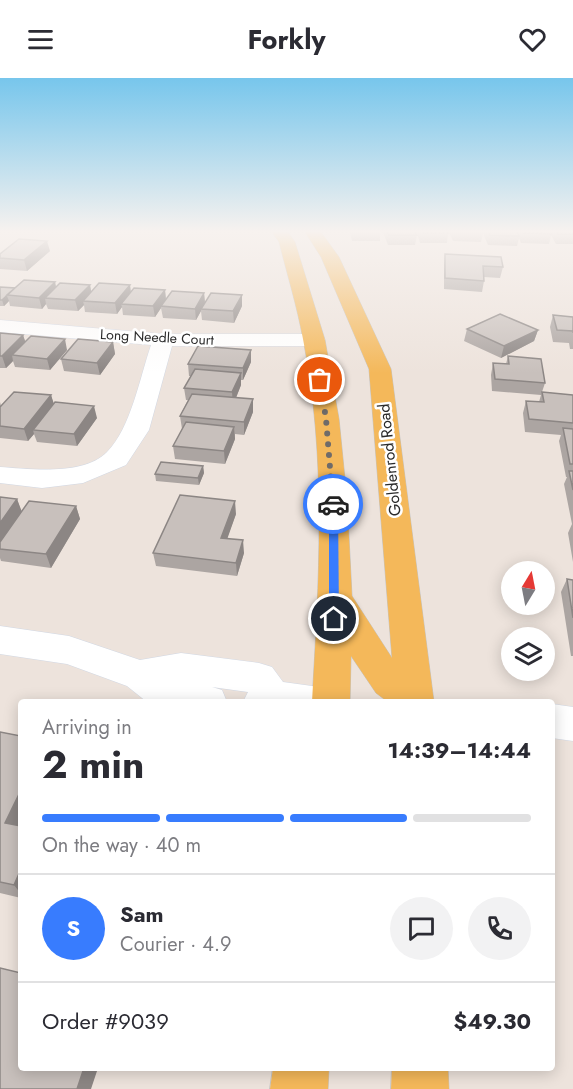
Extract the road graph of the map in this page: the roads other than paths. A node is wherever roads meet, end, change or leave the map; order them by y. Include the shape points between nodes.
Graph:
1 (297, 279) edge
2 (340, 279) edge
3 (0, 326) edge
4 (163, 340) junction
5 (314, 340) junction
6 (0, 475) edge
7 (335, 597) junction
8 (0, 640) edge
9 (140, 675) junction
10 (180, 699) edge
11 (267, 699) edge
12 (331, 699) edge
13 (413, 699) edge
14 (417, 699) edge
15 (555, 721) edge
16 (573, 724) edge
17 (301, 1071) edge
18 (420, 1071) edge
19 (299, 1089) edge
20 (420, 1089) edge

1 - 5 main road
2 - 14 main road, Goldenrod Road via 380,369
3 - 4 street, Long Needle Court
4 - 5 street, Long Needle Court
4 - 6 street via 136,430 116,459 83,476 42,479
5 - 7 main road via 332,488
7 - 12 main road
7 - 13 main road via 389,682
8 - 9 street via 69,650
9 - 10 street via 170,698
9 - 11 street via 181,668 259,678
15 - 16 street
17 - 19 main road
18 - 20 main road

